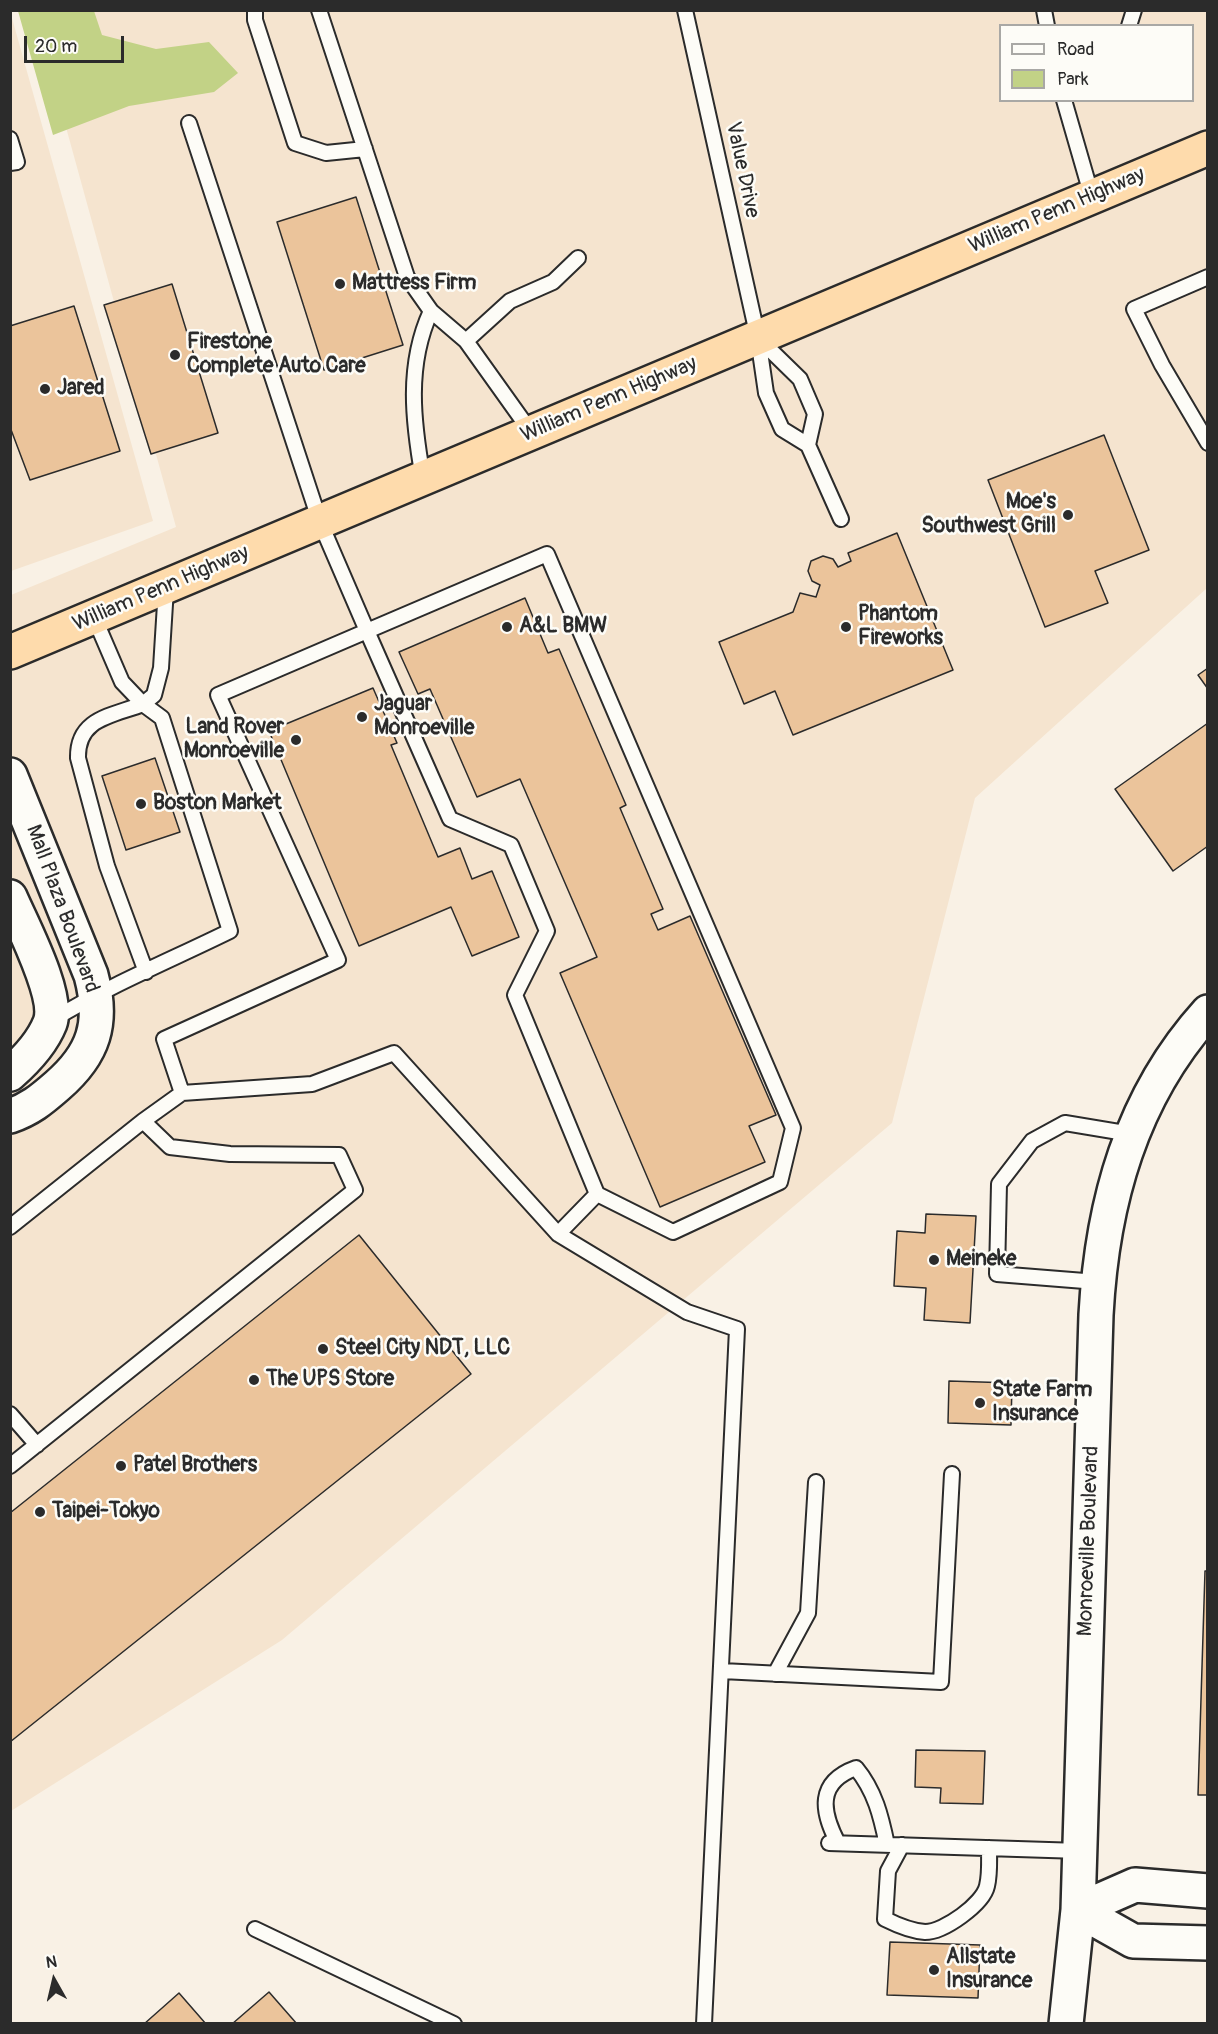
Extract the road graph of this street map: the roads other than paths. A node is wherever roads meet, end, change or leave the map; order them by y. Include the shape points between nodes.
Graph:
1 (255, 10) edge
2 (319, 10) edge
3 (685, 10) edge
4 (1065, 102) edge
5 (189, 123) dead end
6 (10, 139) edge
7 (1208, 148) edge
8 (365, 149) junction
9 (10, 163) edge
10 (1092, 197) junction
11 (578, 258) dead end
12 (1208, 277) edge
13 (430, 311) junction
14 (758, 338) junction
15 (466, 341) junction
16 (531, 432) junction
17 (1208, 443) edge
18 (808, 445) junction
19 (423, 478) junction
20 (841, 519) dead end
21 (320, 522) junction
22 (166, 587) junction
23 (94, 617) junction
24 (367, 631) junction
25 (10, 652) edge
26 (143, 704) junction
27 (10, 775) edge
28 (10, 897) edge
29 (146, 972) junction
30 (96, 993) junction
31 (1208, 1012) edge
32 (50, 1022) junction
33 (10, 1074) edge
34 (182, 1093) junction
35 (10, 1116) edge
36 (143, 1121) junction
37 (1131, 1134) junction
38 (597, 1194) junction
39 (10, 1227) edge
40 (558, 1234) junction
41 (1097, 1282) junction
42 (10, 1414) edge
43 (37, 1445) junction
44 (10, 1466) edge
45 (952, 1474) dead end
46 (816, 1482) dead end
47 (722, 1671) junction
48 (775, 1674) junction
49 (887, 1845) junction
50 (902, 1845) junction
51 (989, 1848) junction
52 (1080, 1851) junction
53 (1208, 1891) edge
54 (1078, 1910) junction
55 (255, 1929) dead end
56 (1208, 1943) edge
57 (454, 2024) edge
58 (704, 2024) edge
59 (1065, 2024) edge

1 - 8 lane via 295,143 326,153
2 - 8 lane
3 - 14 lane, Value Drive
4 - 10 lane
5 - 21 lane
6 - 9 lane via 16,162
7 - 10 highway, William Penn Highway
8 - 13 lane via 407,277
10 - 14 highway, William Penn Highway
11 - 15 lane via 553,282 510,301
12 - 17 lane via 1134,309
13 - 15 lane
13 - 19 lane via 419,335 414,382 413,417
14 - 16 highway, William Penn Highway
14 - 18 lane, Value Drive via 766,393 782,429
14 - 18 lane via 800,379 815,414
15 - 16 lane
16 - 19 highway, William Penn Highway
18 - 20 lane
19 - 21 highway, William Penn Highway
21 - 22 highway, William Penn Highway
21 - 24 lane
22 - 23 highway, William Penn Highway
22 - 26 lane via 161,668 154,695
23 - 25 highway, William Penn Highway
23 - 26 lane via 122,682
24 - 34 lane via 218,695 338,960 164,1039
24 - 38 lane via 450,819 511,845 547,931 515,995
24 - 38 lane via 547,554 793,1128 780,1182 673,1232
26 - 29 lane via 84,730 78,750 84,787 107,866
26 - 29 lane via 162,718 230,931
27 - 30 main road, Mall Plaza Boulevard
28 - 32 main road, Mall Plaza Boulevard via 47,988
29 - 30 lane
30 - 32 lane
30 - 35 main road, Mall Plaza Boulevard via 96,1026 83,1060 32,1108
31 - 37 main road, Monroeville Boulevard via 1161,1075
32 - 33 main road via 34,1050
34 - 36 lane
34 - 40 lane via 312,1084 394,1053
36 - 39 lane
36 - 43 lane via 170,1146 230,1154 339,1155 355,1190
37 - 41 main road, Monroeville Boulevard via 1110,1202
37 - 41 lane via 1065,1123 1032,1141 999,1184 998,1274
38 - 40 lane
40 - 47 lane via 687,1312 737,1329
41 - 52 main road, Monroeville Boulevard
42 - 43 lane
43 - 44 lane
45 - 48 lane via 941,1682
46 - 48 lane via 808,1613
47 - 48 lane
47 - 58 lane
49 - 49 lane via 833,1843 826,1808 828,1786 842,1773 856,1767 869,1784
49 - 50 lane
50 - 51 lane
50 - 51 lane via 888,1871 885,1919 900,1927 927,1932 951,1923 980,1898 987,1887
51 - 52 lane
52 - 54 main road, Monroeville Boulevard
53 - 54 main road via 1135,1885
54 - 56 main road via 1132,1941
54 - 59 main road, Monroeville Boulevard
55 - 57 lane

